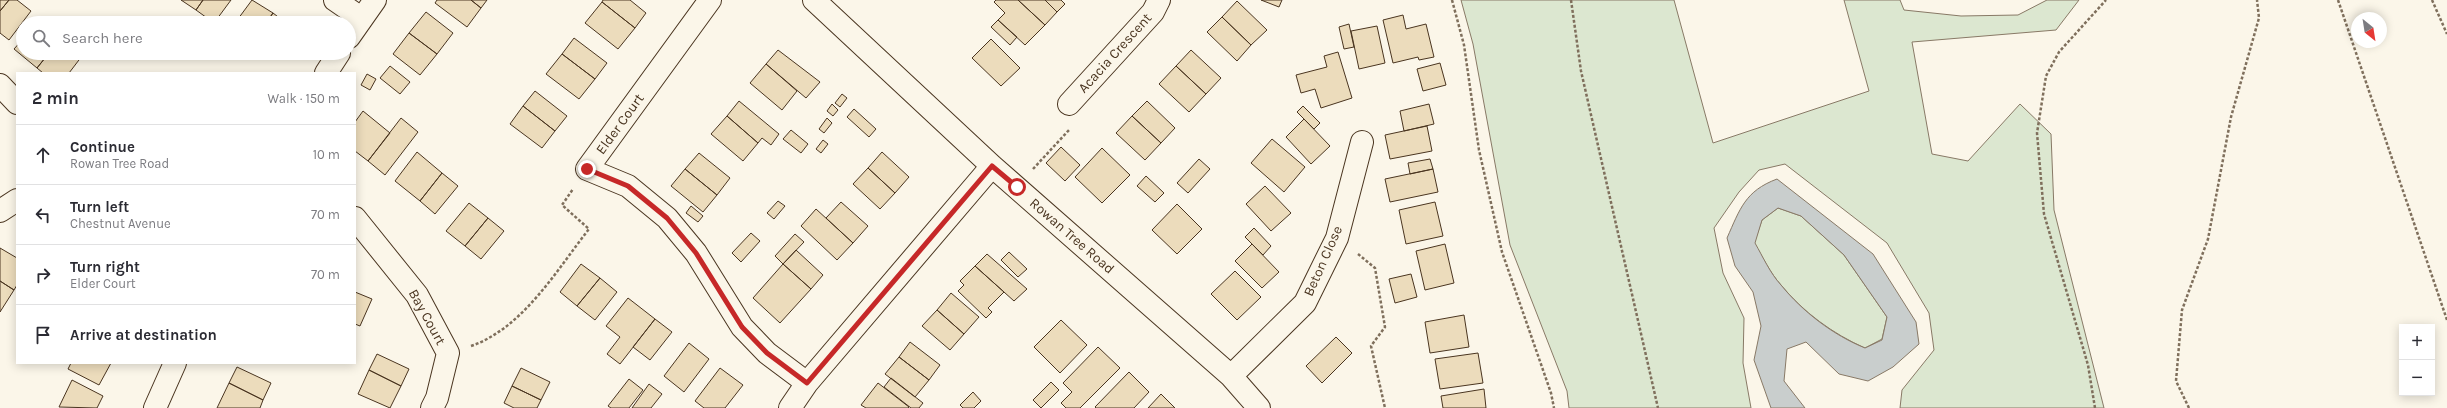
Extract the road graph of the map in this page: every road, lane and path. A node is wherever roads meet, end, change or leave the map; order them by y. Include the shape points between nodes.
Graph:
1 (335, 0) edge
2 (375, 0) edge
3 (710, 0) edge
4 (814, 0) edge
5 (1160, 0) edge
6 (1452, 0) edge
7 (1570, 0) edge
8 (2106, 0) edge
9 (2257, 0) edge
10 (2338, 0) edge
11 (2432, 0) edge
12 (362, 18) junction
13 (356, 27) edge
14 (2447, 34) edge
15 (334, 60) edge
16 (327, 72) edge
17 (0, 85) edge
18 (16, 102) edge
19 (1069, 104) joint
20 (1362, 142) dead end
21 (992, 166) junction
22 (587, 169) junction
23 (1017, 187) junction
24 (16, 201) edge
25 (0, 211) edge
26 (356, 219) edge
27 (1337, 238) junction
28 (2447, 320) edge
29 (448, 354) junction
30 (175, 364) edge
31 (1230, 376) junction
32 (807, 383) junction
33 (155, 408) edge
34 (432, 408) edge
35 (790, 408) edge
36 (1259, 408) edge
37 (1385, 408) edge
38 (1554, 408) edge
39 (1658, 408) edge
40 (2095, 408) edge
41 (2189, 408) edge

1 - 12 street
2 - 12 street
3 - 22 street, Elder Court
4 - 21 street, Rowan Tree Road
5 - 19 street, Acacia Crescent via 1153,12
6 - 38 path via 1464,45 1479,150 1502,252
7 - 39 path via 1581,71
8 - 40 path via 2059,52 2046,76 2037,133 2044,214 2088,365
9 - 41 path via 2259,18 2231,117 2208,238 2182,310 2176,381
10 - 28 path
11 - 14 path
12 - 13 street
15 - 16 street
17 - 18 street
19 - 23 path via 1077,122
20 - 27 street, Beton Close
21 - 23 street, Rowan Tree Road
21 - 32 street
22 - 29 path via 562,205 589,229 517,320 489,340
22 - 32 street, Elder Court via 628,186 667,218 696,253 742,327 767,353
23 - 31 street, Rowan Tree Road
24 - 25 street
26 - 29 street, Bay Court via 417,295
27 - 31 street, Beton Close via 1305,303
27 - 37 path via 1375,268 1385,327 1371,346
29 - 34 street, Bay Court
30 - 33 street
31 - 36 street, Rowan Tree Road
32 - 35 street

